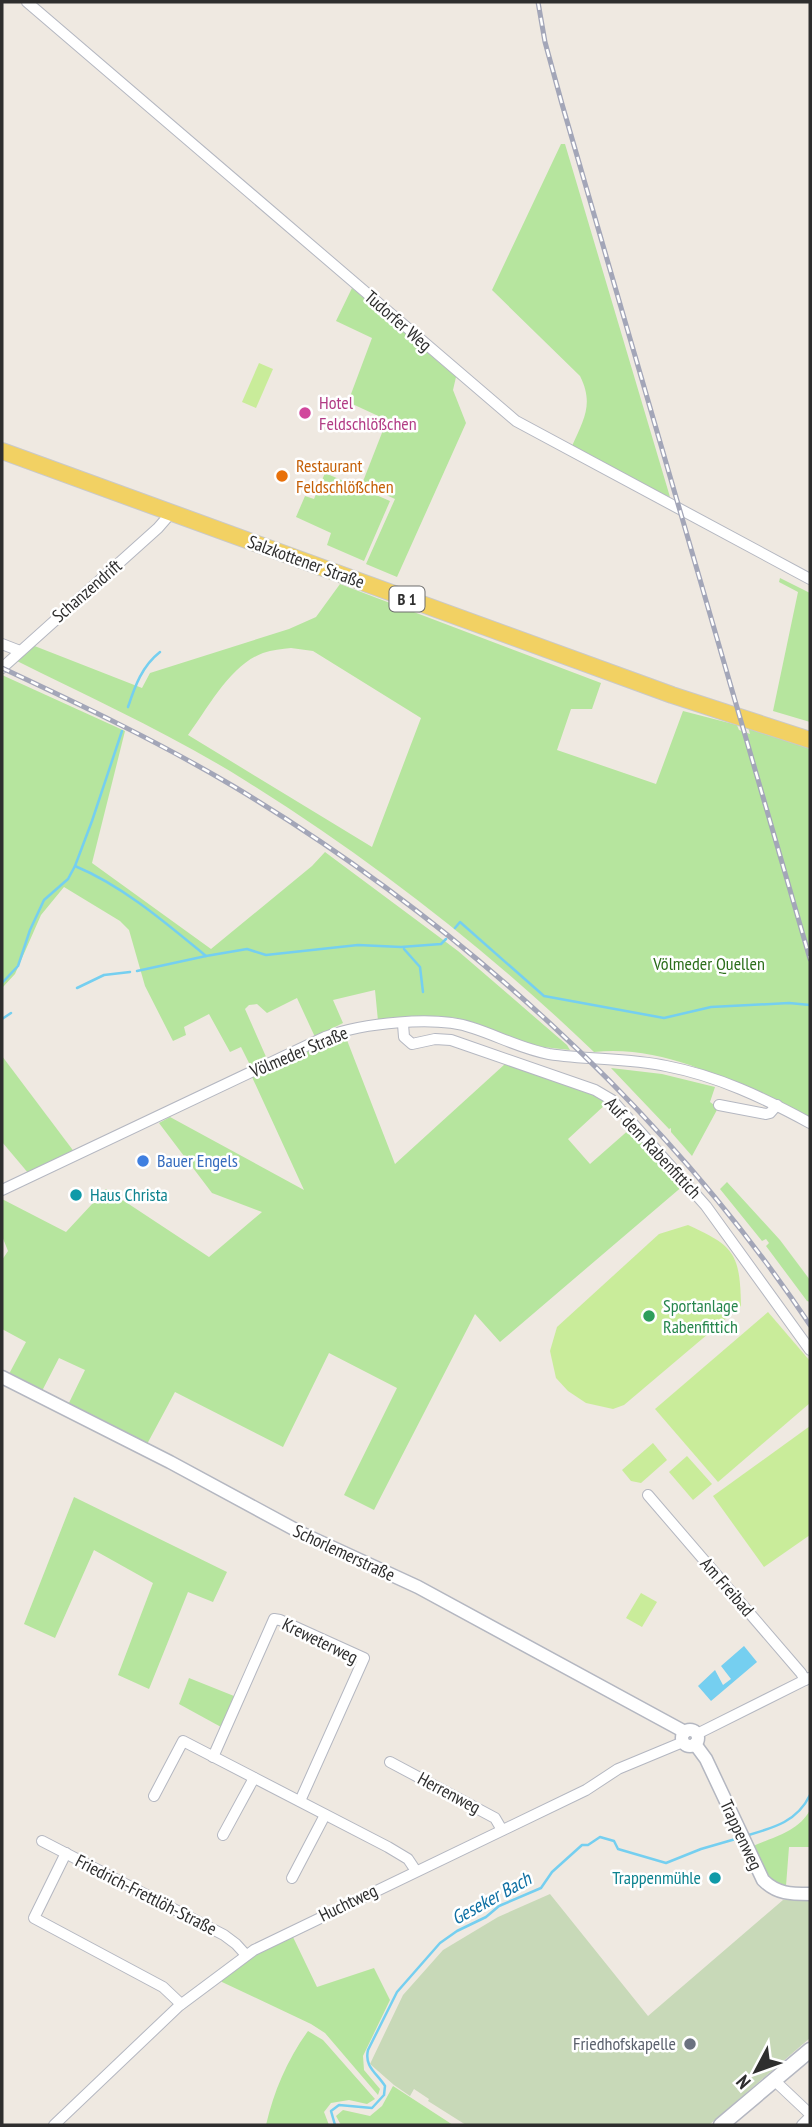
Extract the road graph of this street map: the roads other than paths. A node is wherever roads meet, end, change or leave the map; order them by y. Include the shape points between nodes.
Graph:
1 (27, 2) edge
2 (2, 451) edge
3 (171, 513) junction
4 (810, 579) edge
5 (2, 644) edge
6 (20, 651) junction
7 (2, 668) edge
8 (810, 740) edge
9 (403, 1024) junction
10 (719, 1105) dead end
11 (777, 1105) junction
12 (810, 1123) edge
13 (2, 1190) edge
14 (810, 1350) edge
15 (2, 1377) edge
16 (648, 1495) dead end
17 (807, 1679) edge
18 (690, 1738) junction
19 (214, 1757) junction
20 (390, 1762) dead end
21 (254, 1778) junction
22 (154, 1796) dead end
23 (300, 1801) junction
24 (325, 1815) junction
25 (502, 1830) junction
26 (223, 1835) dead end
27 (42, 1841) dead end
28 (66, 1853) junction
29 (416, 1871) junction
30 (292, 1878) dead end
31 (810, 1894) edge
32 (246, 1955) junction
33 (181, 2004) junction
34 (810, 2050) edge
35 (775, 2081) junction
36 (810, 2115) edge
37 (54, 2125) edge
38 (722, 2125) edge
39 (802, 2125) edge

1 - 4 street, Tudorfer Weg via 516,421
2 - 3 main road, Salzkottener Straße / B 1
3 - 6 street, Schanzendrift
3 - 8 main road, Salzkottener Straße / B 1 via 672,695
5 - 6 street
6 - 7 street, Schanzendrift
9 - 11 street, Völmeder Straße via 449,1022 545,1053 667,1066 740,1087
9 - 13 street, Völmeder Straße via 353,1028 325,1037
9 - 14 street, Auf dem Rabenfittich via 404,1037 412,1044 451,1041 595,1090 612,1100 706,1206
10 - 11 street via 766,1114
11 - 12 street, Völmeder Straße
15 - 18 street, Schorlemerstraße via 305,1535 418,1587
16 - 17 street, Am Freibad
17 - 18 street, Huchtweg
18 - 25 street, Huchtweg via 618,1769 586,1790
18 - 31 street, Trappenweg via 706,1759 757,1870 772,1889
19 - 21 street
19 - 22 street via 183,1741
19 - 23 street, Kreweterweg via 274,1619 364,1658
20 - 25 street, Herrenweg via 495,1818
21 - 23 street
21 - 26 street
23 - 24 street
24 - 29 street via 408,1859
24 - 30 street
25 - 29 street, Huchtweg
27 - 28 street, Friedrich-Frettlöh-Straße
28 - 32 street, Friedrich-Frettlöh-Straße via 224,1935
28 - 33 street via 34,1918 156,1983
29 - 32 street, Huchtweg
32 - 33 street, Huchtweg
33 - 37 street, Huchtweg
34 - 35 main road
35 - 36 street
35 - 38 main road
36 - 39 street

